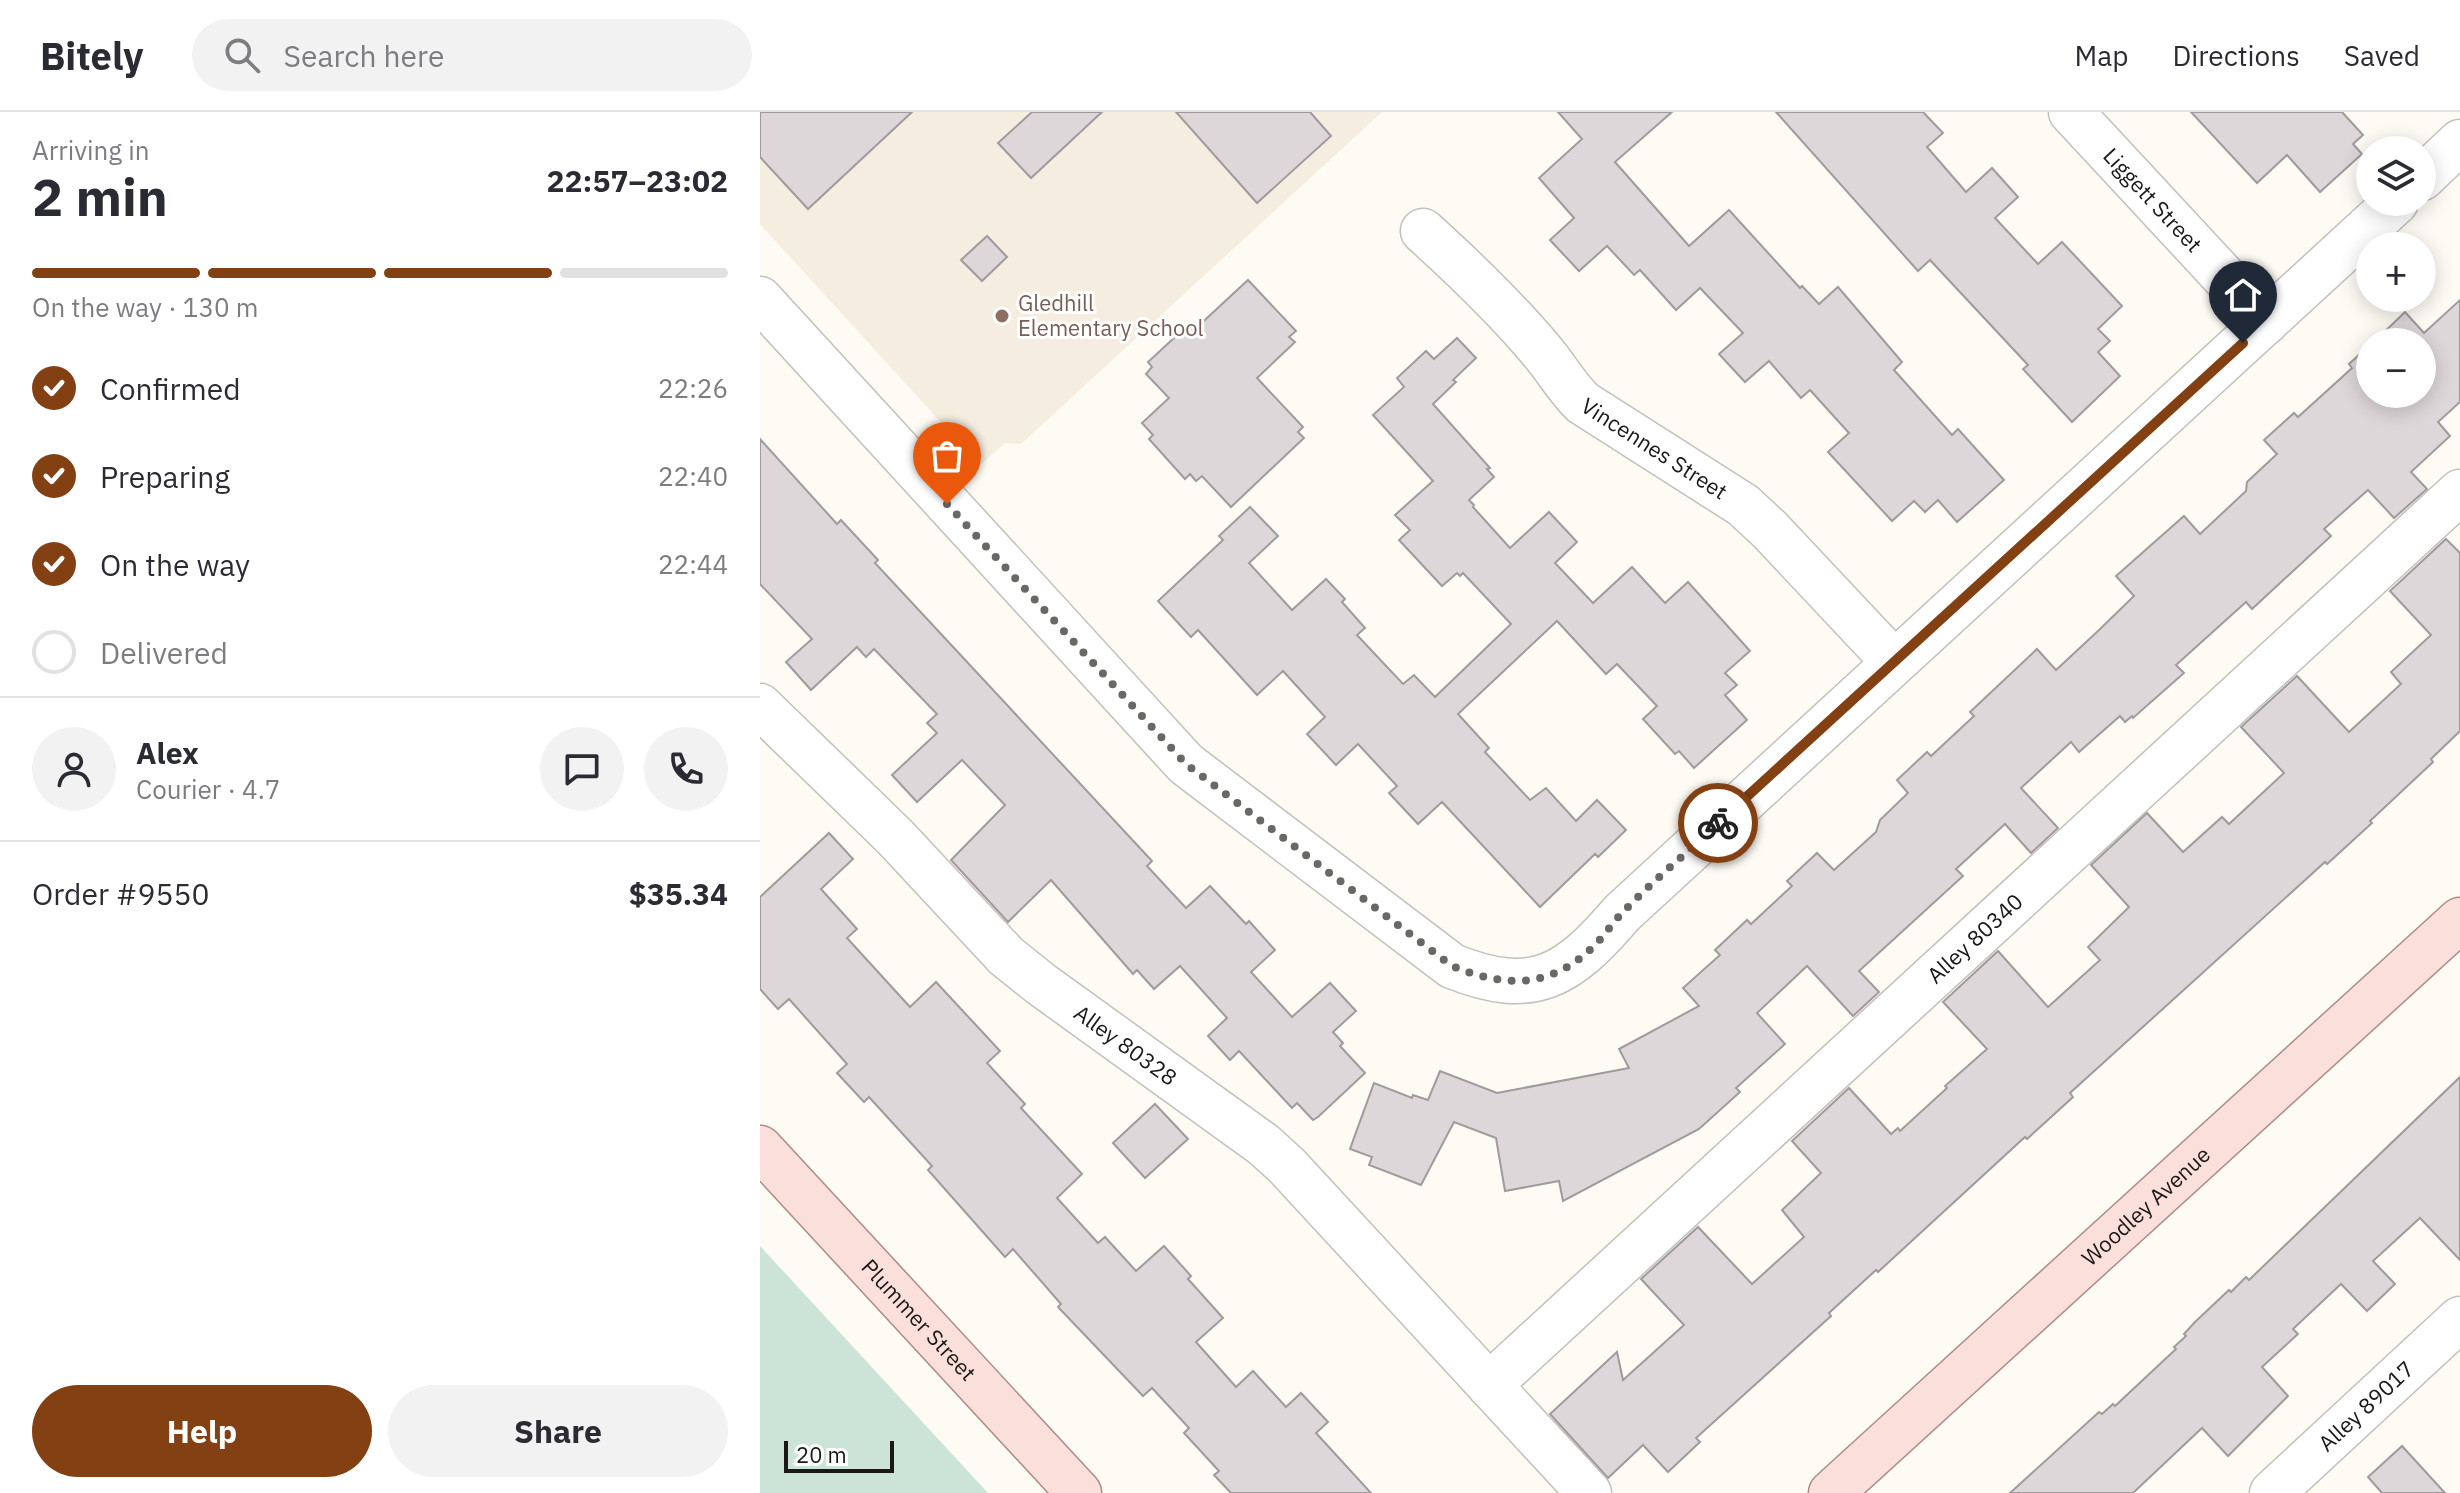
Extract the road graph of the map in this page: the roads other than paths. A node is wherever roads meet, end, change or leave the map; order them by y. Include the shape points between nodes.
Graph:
1 (2071, 112) edge
2 (2460, 142) edge
3 (2436, 165) edge
4 (2381, 216) edge
5 (1423, 231) dead end
6 (760, 299) edge
7 (2266, 322) junction
8 (2460, 492) edge
9 (1893, 661) junction
10 (760, 706) edge
11 (2460, 920) edge
12 (760, 1148) edge
13 (2460, 1319) edge
14 (1489, 1385) junction
15 (1079, 1493) edge
16 (1589, 1493) edge
17 (1831, 1493) edge
18 (2272, 1493) edge

1 - 7 street, Liggett Street
2 - 3 street
4 - 7 street
5 - 9 street, Vincennes Street via 1474,277 1583,403 1743,505
6 - 9 street via 1186,764 1452,966 1481,978 1537,979 1560,971 1594,946 1622,913
7 - 9 street
8 - 14 street, Alley 80340
10 - 14 street, Alley 80328 via 895,837 1006,956 1287,1166
11 - 17 main road, Woodley Avenue
12 - 15 main road, Plummer Street
13 - 18 street, Alley 89017
14 - 16 street, Alley 80328

